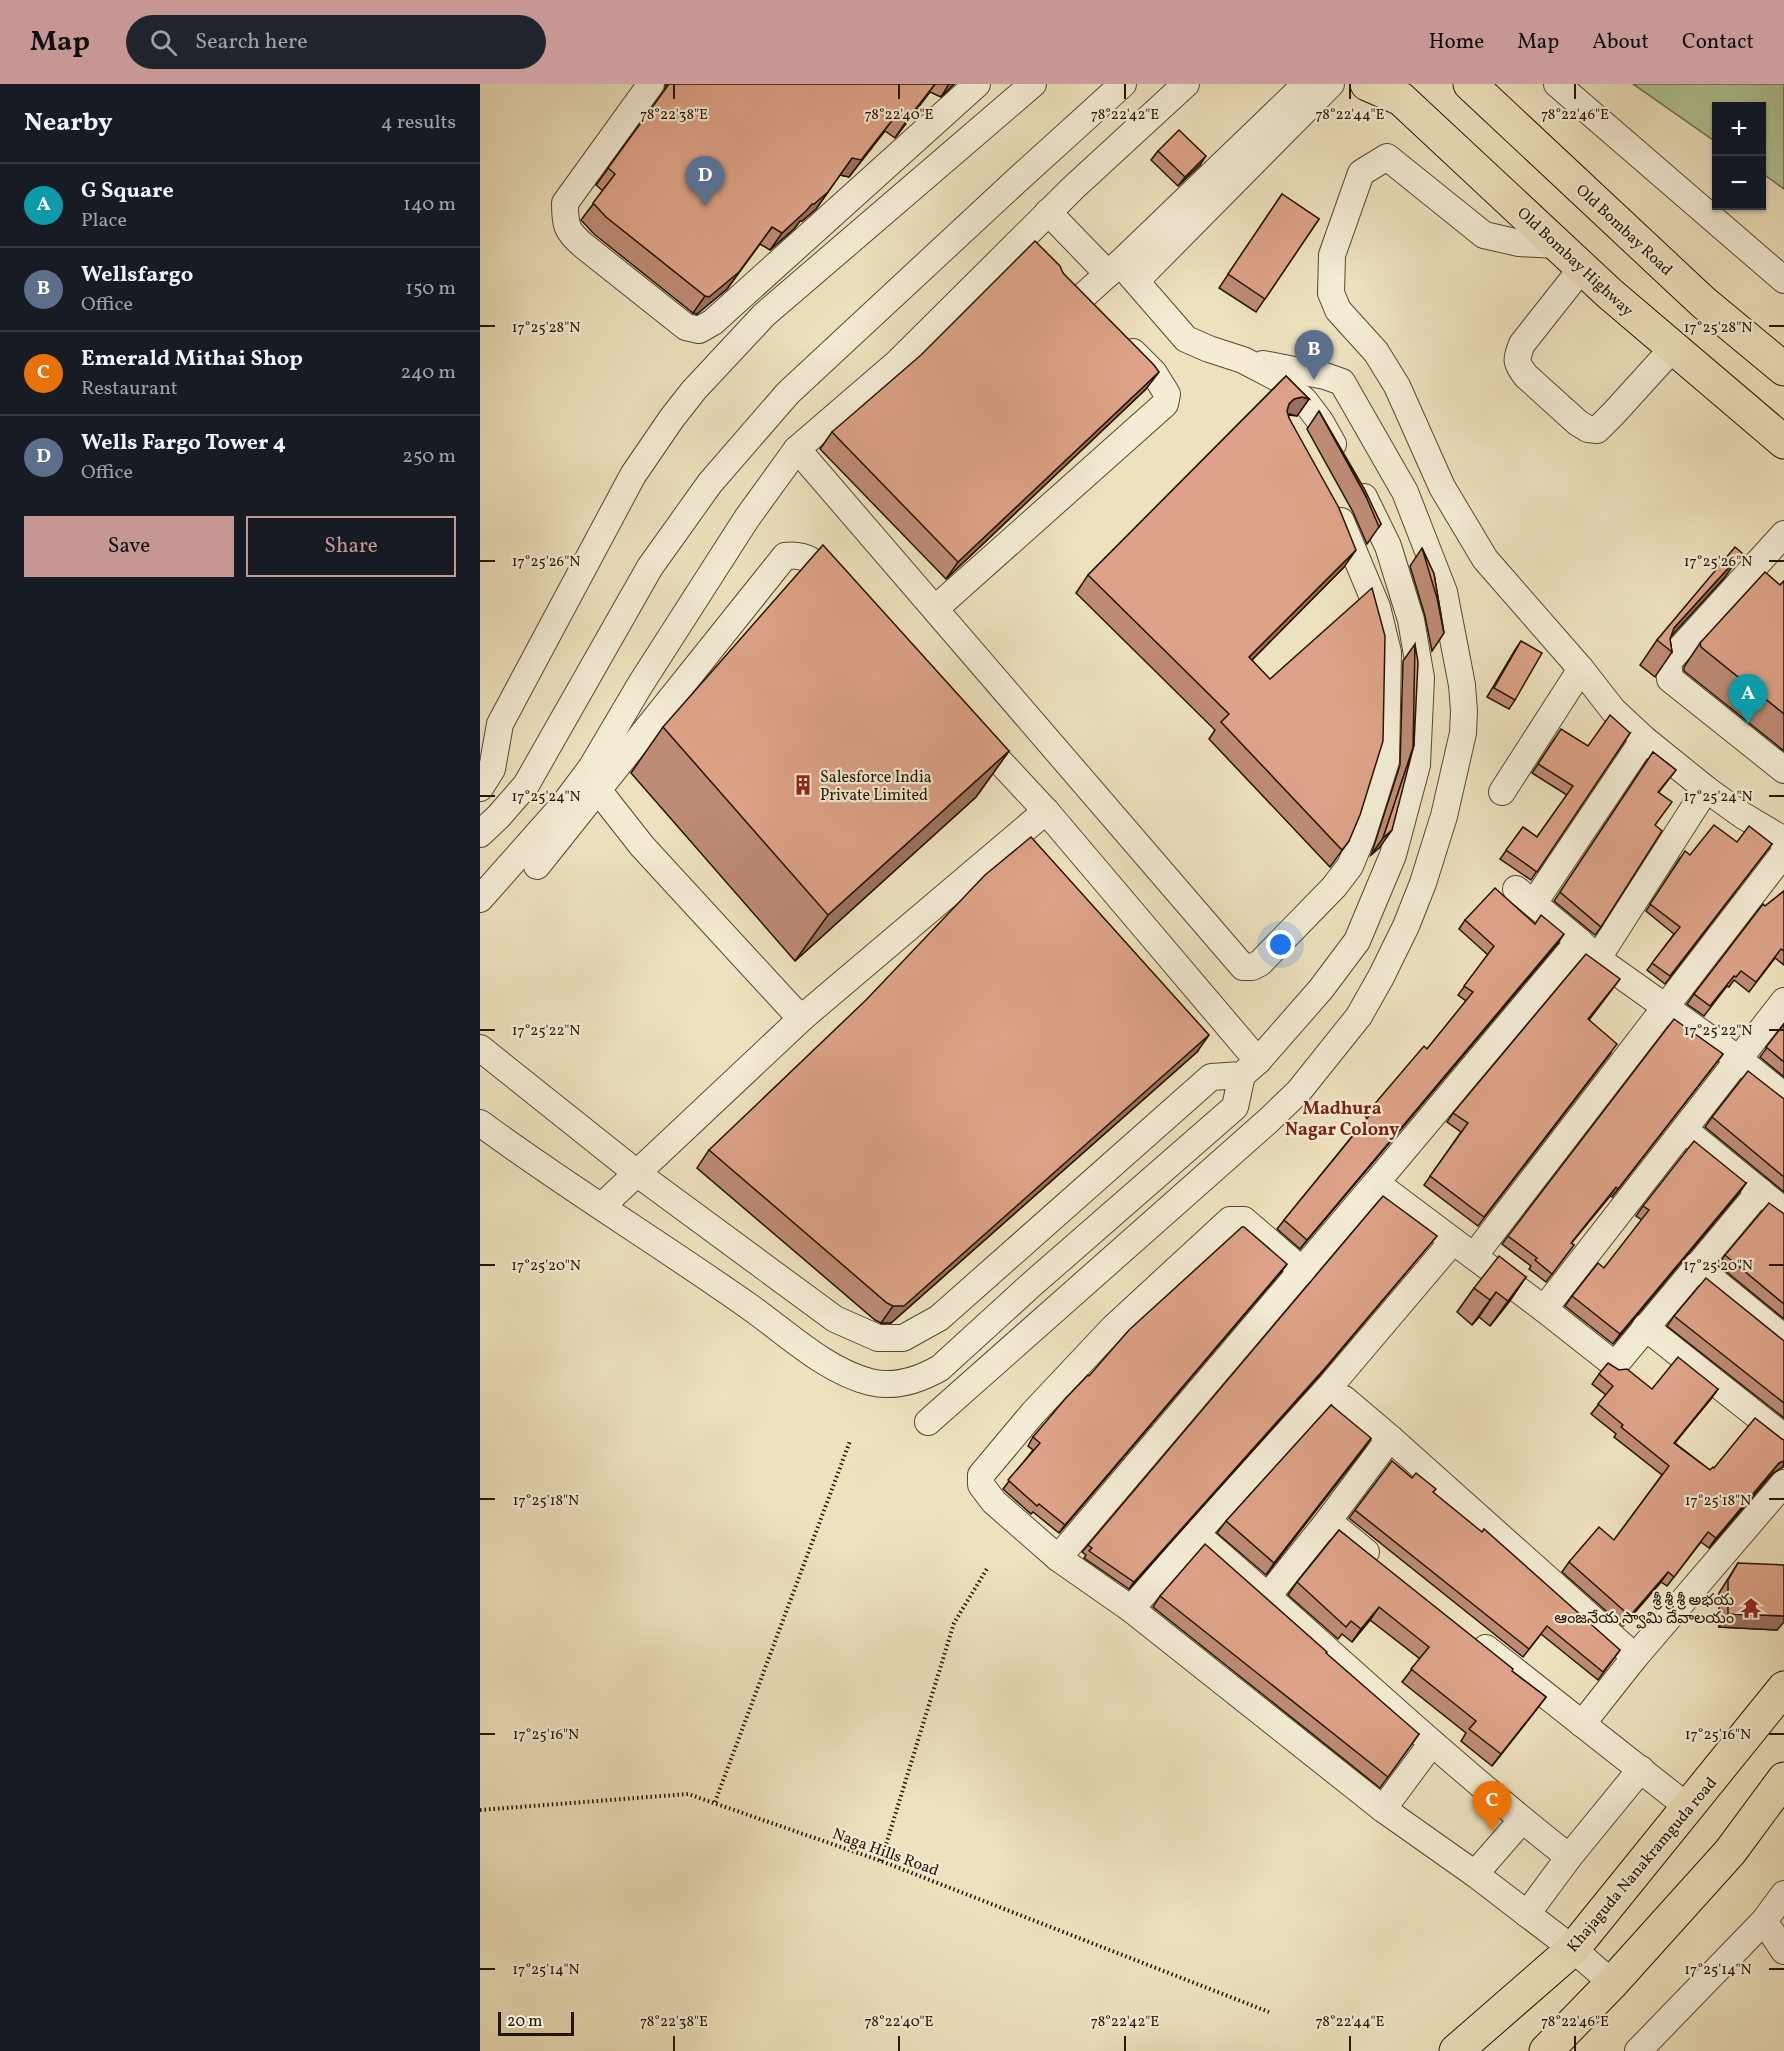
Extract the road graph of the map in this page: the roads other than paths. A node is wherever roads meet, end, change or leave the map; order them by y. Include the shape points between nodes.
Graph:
1 (651, 84) edge
2 (977, 84) edge
3 (1033, 84) edge
4 (1123, 84) edge
5 (1186, 84) edge
6 (1306, 84) edge
7 (1331, 84) edge
8 (1367, 84) edge
9 (1470, 84) edge
10 (1557, 84) edge
11 (1394, 92) edge
12 (1048, 212) junction
13 (1557, 244) junction
14 (1582, 268) junction
15 (1121, 273) junction
16 (1062, 280) edge
17 (1784, 280) edge
18 (1096, 315) junction
19 (1673, 348) junction
20 (1243, 360) junction
21 (1784, 369) edge
22 (1784, 442) edge
23 (797, 449) junction
24 (1329, 499) edge
25 (1784, 534) edge
26 (847, 597) edge
27 (936, 608) junction
28 (1581, 669) junction
29 (958, 717) edge
30 (500, 724) junction
31 (1644, 740) junction
32 (480, 741) edge
33 (1784, 770) edge
34 (480, 788) edge
35 (1706, 789) junction
36 (597, 790) junction
37 (1502, 792) dead end
38 (1046, 811) junction
39 (480, 834) edge
40 (1784, 840) edge
41 (1784, 853) edge
42 (537, 866) dead end
43 (480, 899) edge
44 (1587, 949) junction
45 (1784, 1001) edge
46 (1665, 1006) junction
47 (803, 1017) junction
48 (480, 1048) edge
49 (1740, 1060) junction
50 (1250, 1068) junction
51 (1784, 1096) edge
52 (480, 1124) edge
53 (1685, 1130) junction
54 (638, 1174) junction
55 (1376, 1183) junction
56 (1760, 1191) junction
57 (602, 1206) junction
58 (1784, 1211) edge
59 (1453, 1241) junction
60 (1474, 1256) junction
61 (1696, 1266) junction
62 (1303, 1271) junction
63 (778, 1275) junction
64 (748, 1305) junction
65 (952, 1306) junction
66 (1544, 1309) junction
67 (1645, 1327) junction
68 (976, 1336) junction
69 (1784, 1338) edge
70 (1344, 1399) dead end
71 (928, 1422) dead end
72 (1784, 1437) edge
73 (1390, 1438) junction
74 (1784, 1483) edge
75 (1328, 1521) junction
76 (1196, 1534) junction
77 (1058, 1558) junction
78 (1382, 1565) edge
79 (1268, 1596) junction
80 (1131, 1609) junction
81 (1464, 1630) edge
82 (1635, 1657) junction
83 (1784, 1688) edge
84 (1582, 1724) junction
85 (1432, 1743) junction
86 (1641, 1769) junction
87 (1784, 1779) edge
88 (1689, 1808) junction
89 (1383, 1809) junction
90 (1522, 1820) junction
91 (1569, 1857) junction
92 (1475, 1874) junction
93 (1784, 1893) edge
94 (1527, 1914) junction
95 (1764, 1921) junction
96 (1573, 1949) junction
97 (1784, 1951) edge
98 (1612, 1983) junction
99 (1456, 2051) edge
100 (1546, 2051) edge
101 (1638, 2051) edge

1 - 2 street via 566,203 565,220 570,234 584,246 686,327 699,330 713,322
3 - 30 street via 764,315 694,390 633,475
4 - 39 street via 788,393 717,475 650,567 526,785
5 - 12 street
6 - 15 street
7 - 15 street
8 - 11 main road, Old Bombay Highway
9 - 21 main road, Old Bombay Road via 1703,302
10 - 17 street
11 - 13 main road, Old Bombay Highway
12 - 15 street
12 - 23 street via 898,362
13 - 14 main road, Old Bombay Highway
13 - 28 street via 1519,243 1484,235 1387,157 1360,173 1332,255 1330,286 1338,310 1376,352 1397,386 1442,487 1485,559
14 - 19 main road, Old Bombay Highway
14 - 19 street via 1522,344 1517,358 1526,376 1578,423 1597,430
15 - 18 street
15 - 20 street via 1186,339
16 - 18 street
18 - 27 street via 1154,373 1167,394 1165,404
19 - 22 main road, Old Bombay Highway
20 - 50 street via 1281,380 1304,399 1366,500 1388,546 1411,620 1420,678 1417,765 1393,855 1357,941 1321,989
20 - 71 street via 1342,382 1405,492 1444,592 1462,686 1463,733 1444,816 1414,904 1381,977 1359,1016 1299,1091
23 - 27 street
23 - 43 street via 747,518 591,768
24 - 27 street via 1367,580 1388,652 1386,761 1350,866 1326,896 1252,967 1238,963
25 - 33 street via 1668,662 1670,679
26 - 36 street via 816,562 796,555 785,556
28 - 31 street via 1613,710
28 - 37 street
29 - 38 street
30 - 32 street
30 - 34 street via 492,769
31 - 35 street
31 - 44 street via 1525,896
35 - 40 street
35 - 44 street via 1611,937
36 - 42 street
36 - 47 street via 642,846
38 - 47 street
38 - 50 street
41 - 46 street
44 - 46 street
44 - 55 street
45 - 49 street
46 - 49 street
46 - 60 street
47 - 54 street
48 - 54 street
49 - 51 street
49 - 53 street
50 - 65 street via 1211,1077
50 - 68 street via 1235,1107
52 - 57 street
53 - 56 street
53 - 66 street
54 - 57 street
54 - 63 street
55 - 59 street
55 - 62 street
56 - 58 street
56 - 61 street
57 - 64 street
59 - 60 street
59 - 76 street
60 - 66 street
61 - 67 street
61 - 69 street
62 - 77 street
62 - 77 street via 1244,1220 1230,1220 1113,1328 1033,1413 981,1475 981,1485 994,1502
63 - 64 street
63 - 65 street via 835,1318 879,1338 903,1338
64 - 68 street via 838,1370 871,1382 896,1384 923,1378
65 - 68 street
66 - 67 street via 1615,1365
67 - 72 street
70 - 73 street
73 - 75 street
73 - 82 street
74 - 82 street
75 - 78 street
75 - 79 street
76 - 79 street
76 - 80 street
77 - 80 street
79 - 85 street
80 - 89 street
81 - 84 street
82 - 84 street
83 - 88 main road, Khajaguda Nanakramguda road
84 - 86 street
85 - 89 street
85 - 90 street
86 - 88 street
86 - 91 street
87 - 98 main road via 1730,1852
88 - 96 main road, Khajaguda Nanakramguda road
89 - 92 street
90 - 91 street
90 - 92 street
91 - 94 street
92 - 94 street
93 - 95 street
94 - 96 street
95 - 97 street
95 - 101 street
96 - 98 street
96 - 99 main road, Khajaguda Nanakramguda road
98 - 100 main road

